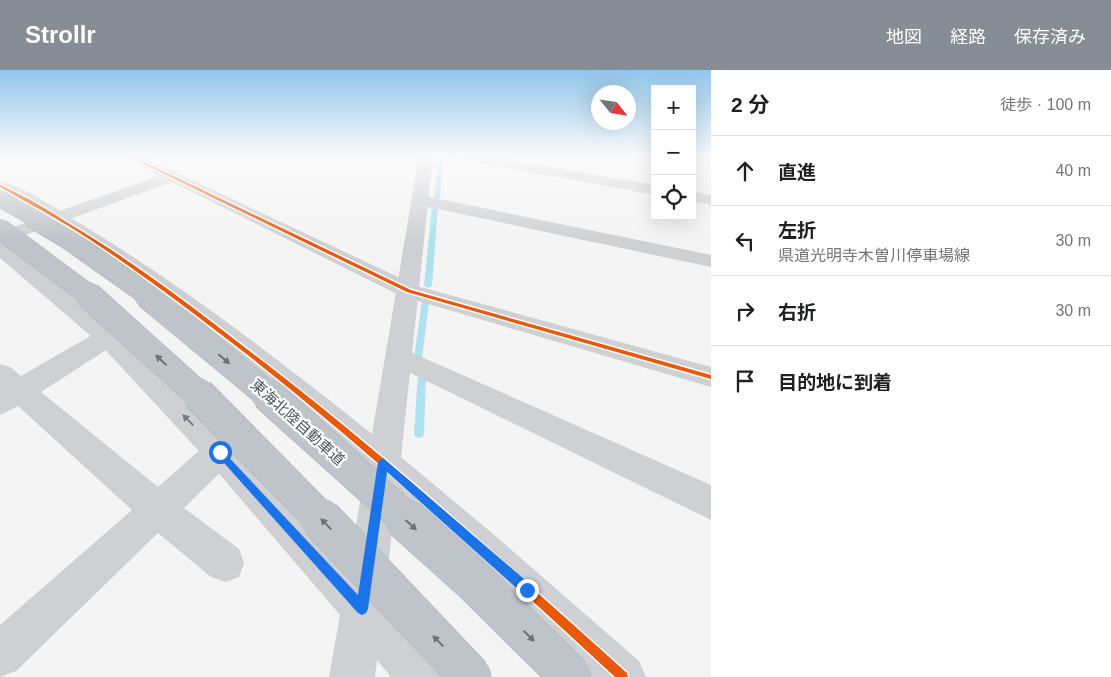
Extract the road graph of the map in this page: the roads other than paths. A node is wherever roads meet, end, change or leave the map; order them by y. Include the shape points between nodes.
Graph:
1 (148, 184) edge
2 (189, 184) edge
3 (422, 184) edge
4 (623, 184) edge
5 (0, 186) edge
6 (651, 189) edge
7 (696, 197) edge
8 (0, 198) edge
9 (420, 200) junction
10 (711, 200) edge
11 (56, 217) junction
12 (0, 229) edge
13 (0, 238) edge
14 (0, 248) edge
15 (711, 261) edge
16 (409, 291) junction
17 (108, 337) junction
18 (399, 356) junction
19 (711, 377) edge
20 (7, 389) edge
21 (220, 452) junction
22 (383, 462) junction
23 (711, 503) edge
24 (157, 509) junction
25 (225, 563) dead end
26 (362, 609) junction
27 (0, 655) edge
28 (352, 677) edge
29 (420, 677) edge
30 (471, 677) edge
31 (571, 677) edge
32 (623, 677) edge

1 - 11 street
2 - 16 street
3 - 9 street
4 - 6 street
5 - 11 street
7 - 10 street
8 -> 31 highway, 東海北陸自動車道, bridge via 67,238 155,301 275,401 474,581
9 - 15 street
9 - 16 street
11 - 13 street
11 - 22 street via 176,297 292,386
30 -> 12 highway, bridge via 236,430 118,319 36,253
14 - 17 street
16 - 18 street
16 - 19 street
17 - 20 street
21 -> 17 street
18 - 22 street
18 - 23 street
20 - 24 street
21 - 24 street
21 - 26 street
22 - 26 street
22 - 32 street
24 - 25 street
24 - 27 street
26 - 28 street
26 - 29 street

